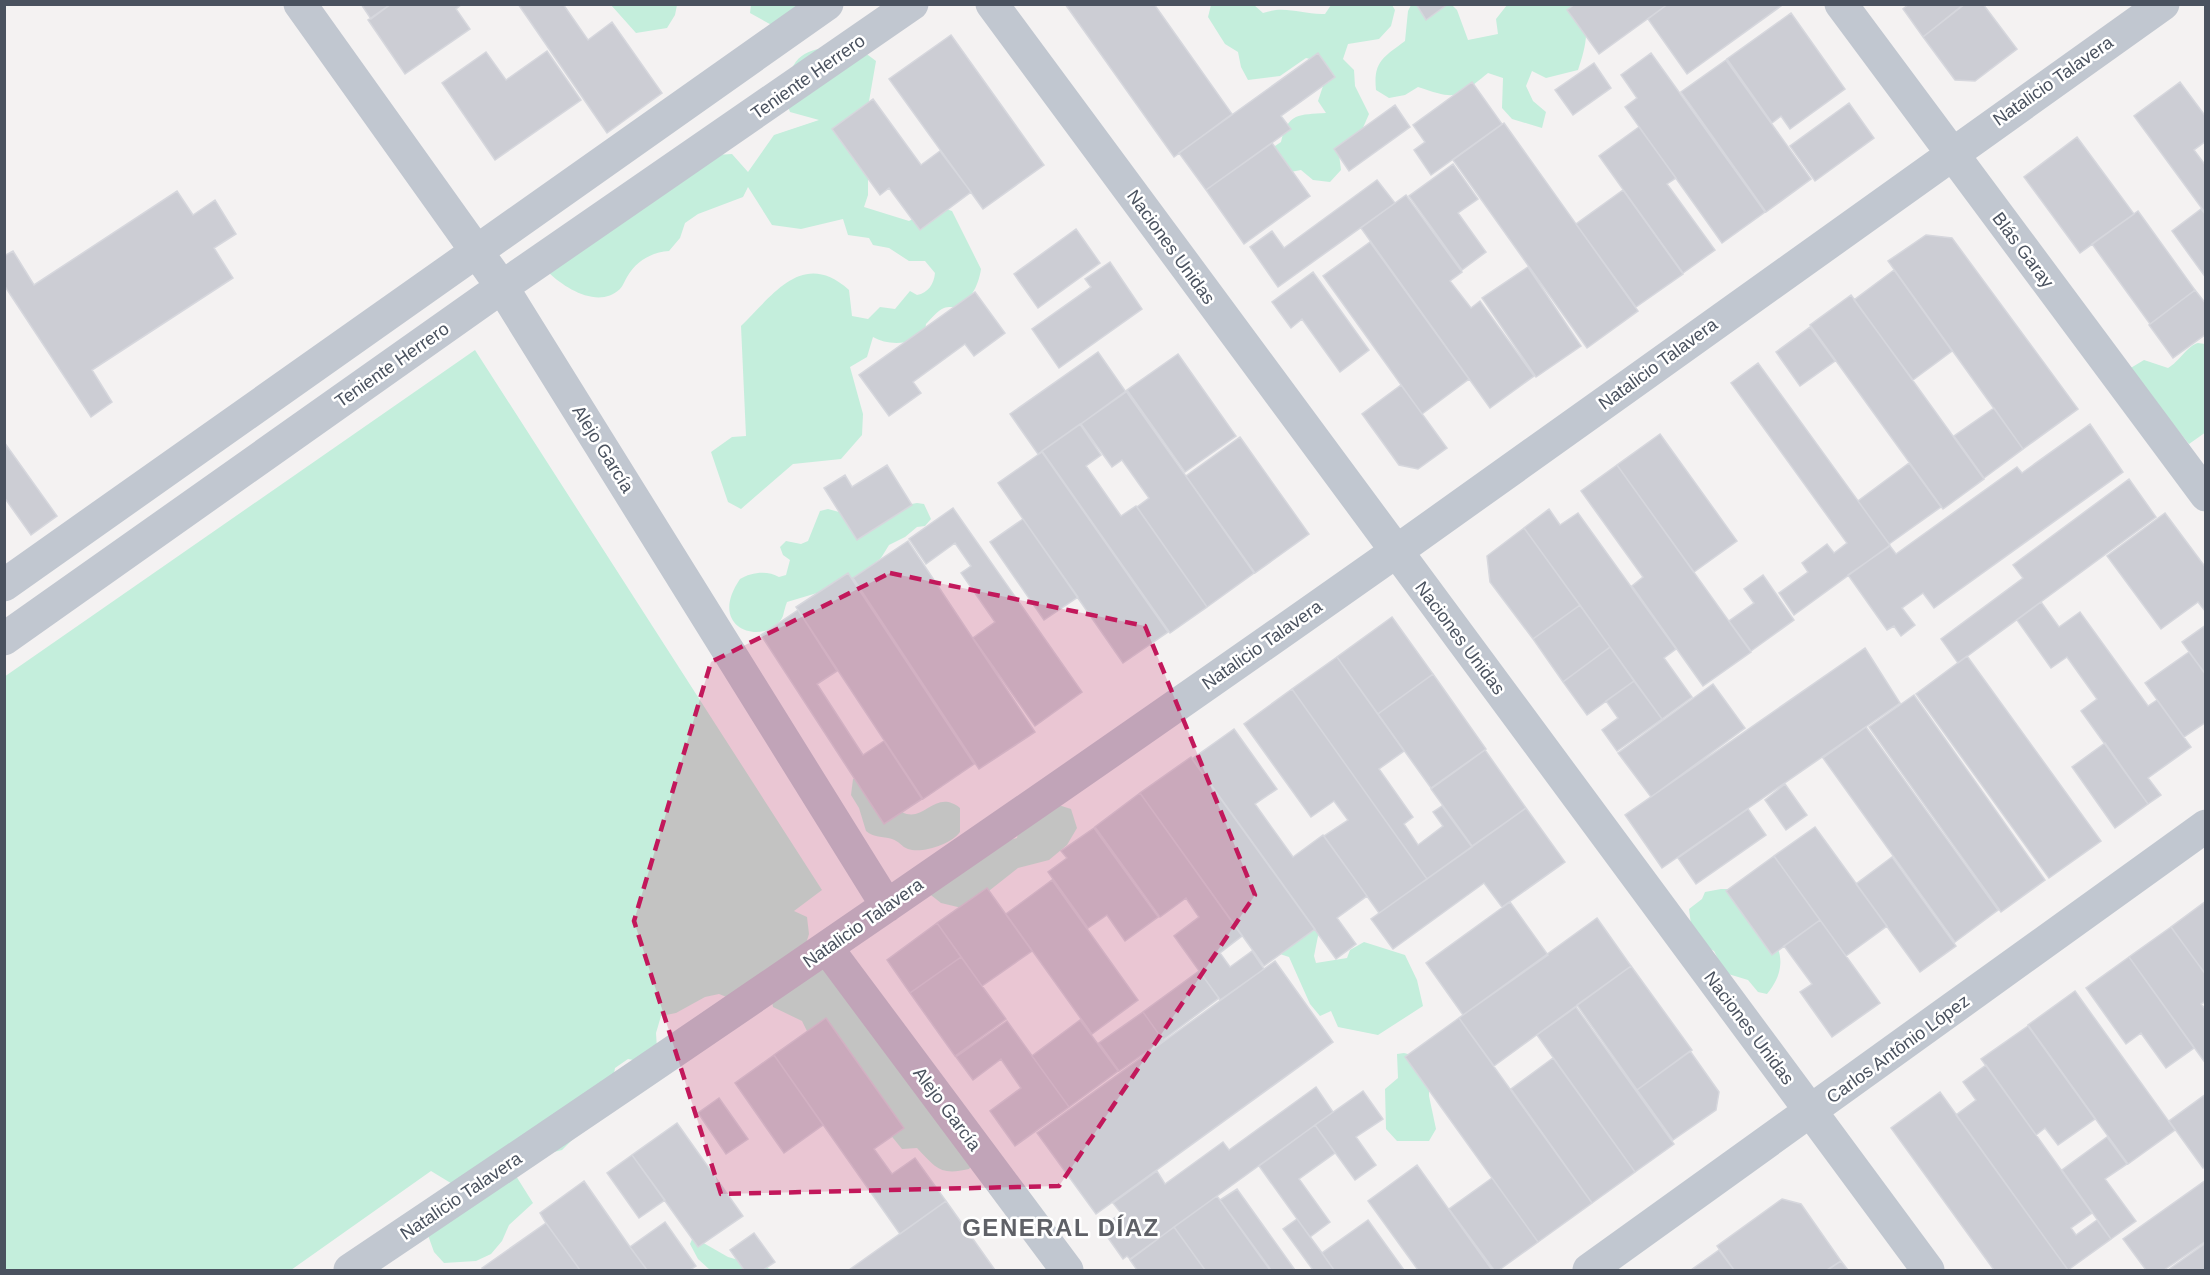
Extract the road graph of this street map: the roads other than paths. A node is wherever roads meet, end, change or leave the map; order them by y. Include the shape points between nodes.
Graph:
1 (300, 4) edge
2 (827, 4) edge
3 (912, 4) edge
4 (992, 4) edge
5 (1841, 4) edge
6 (2163, 4) edge
7 (675, 112) junction
8 (704, 148) junction
9 (1951, 153) junction
10 (477, 252) junction
11 (502, 287) junction
12 (2205, 495) edge
13 (56, 549) junction
14 (1396, 551) junction
15 (82, 584) junction
16 (4, 585) edge
17 (4, 639) edge
18 (2205, 826) edge
19 (887, 906) junction
20 (827, 948) junction
21 (1812, 1112) junction
22 (350, 1270) edge
23 (1067, 1270) edge
24 (1589, 1270) edge
25 (1928, 1270) edge

1 - 10 street, Alejo García
2 - 7 street
3 - 8 street, Teniente Herrero
4 - 14 street, Naciones Unidas
5 - 9 street, Blás Garay
6 - 9 street, Natalicio Talavera
7 - 8 street
7 - 10 street
8 - 11 street, Teniente Herrero
9 - 12 street, Blás Garay
9 - 14 street, Natalicio Talavera
10 - 11 street, Alejo García
10 - 13 street
11 - 15 street, Teniente Herrero
11 - 19 street, Alejo García
13 - 15 street
13 - 16 street
14 - 19 street, Natalicio Talavera
14 - 21 street, Naciones Unidas
15 - 17 street, Teniente Herrero
18 - 21 street, Carlos Antônio López
19 - 20 street, Natalicio Talavera
20 - 22 street, Natalicio Talavera
20 - 23 street, Alejo García
21 - 24 street, Carlos Antônio López
21 - 25 street, Naciones Unidas

